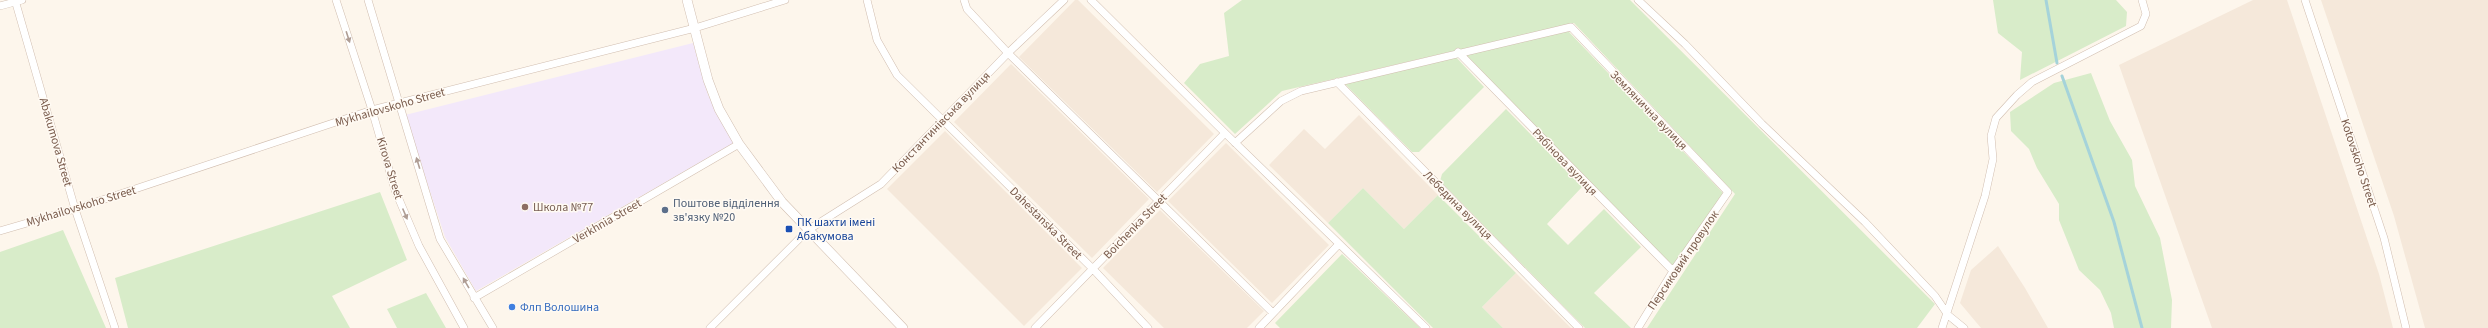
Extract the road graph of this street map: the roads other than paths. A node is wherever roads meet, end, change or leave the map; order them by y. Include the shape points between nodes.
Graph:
1 (336, 0) edge
2 (368, 0) edge
3 (687, 0) edge
4 (785, 0) edge
5 (867, 0) edge
6 (964, 0) edge
7 (1064, 0) edge
8 (1091, 0) edge
9 (1638, 0) edge
10 (2142, 0) edge
11 (2305, 0) edge
12 (17, 1) edge
13 (0, 6) edge
14 (695, 28) junction
15 (1458, 52) junction
16 (1008, 53) junction
17 (1337, 82) junction
18 (400, 103) junction
19 (372, 110) junction
20 (942, 121) junction
21 (1225, 133) junction
22 (1235, 143) junction
23 (740, 144) junction
24 (1728, 192) joint
25 (1160, 200) junction
26 (75, 209) junction
27 (808, 230) junction
28 (0, 231) edge
29 (1339, 244) junction
30 (1093, 269) junction
31 (1673, 271) junction
32 (474, 298) junction
33 (1273, 313) junction
34 (1948, 315) junction
35 (115, 328) edge
36 (464, 328) edge
37 (493, 328) edge
38 (710, 328) edge
39 (903, 328) edge
40 (1035, 328) edge
41 (1148, 328) edge
42 (1259, 328) edge
43 (1426, 328) edge
44 (1579, 328) edge
45 (1638, 328) edge
46 (1942, 328) edge
47 (1964, 328) edge
48 (2406, 328) edge

1 -> 19 street, Kirova Street
2 - 18 street
3 - 14 street
4 - 14 street, Mykhailovskoho Street
5 - 20 street, Dahestanska Street via 877,40 897,76
6 - 16 street via 967,8
7 - 16 street, Константинівська вулиця
8 - 21 street
9 - 34 street via 1865,222 1935,296
10 - 34 street via 2146,14 2141,26 2032,82 1996,118 1991,136 1993,159 1985,196 1952,292
11 - 48 street, Kotovskoho Street via 2384,238
12 - 13 street
12 - 26 street, Abakumova Street
14 - 18 street, Mykhailovskoho Street
14 - 23 street via 708,80 719,109
15 - 17 street
15 - 24 street, Землянична вулиця via 1570,27
15 - 31 street, Рябінова вулиця
16 - 20 street, Константинівська вулиця
16 - 25 street
17 - 22 street via 1301,91 1280,101
17 - 44 street, Лебедина вулиця
18 - 19 street, Mykhailovskoho Street
32 -> 18 street via 440,239
19 - 26 street, Mykhailovskoho Street
19 -> 36 street, Kirova Street via 395,190 437,284
20 - 27 street, Константинівська вулиця via 881,184
20 - 30 street, Dahestanska Street
21 - 22 street
21 - 25 street, Boichenka Street
22 - 29 street
23 - 27 street via 782,202
23 - 32 street, Verkhnia Street
24 - 31 street, Персиковий провулок
25 - 30 street, Boichenka Street
25 - 33 street
26 - 28 street, Mykhailovskoho Street
26 - 35 street, Abakumova Street
27 - 38 street, Константинівська вулиця
27 - 39 street
29 - 33 street
29 - 43 street
30 - 40 street, Boichenka Street
30 - 41 street, Dahestanska Street
31 - 45 street, Персиковий провулок
32 - 37 street
33 - 42 street
34 - 46 street
34 - 47 street

